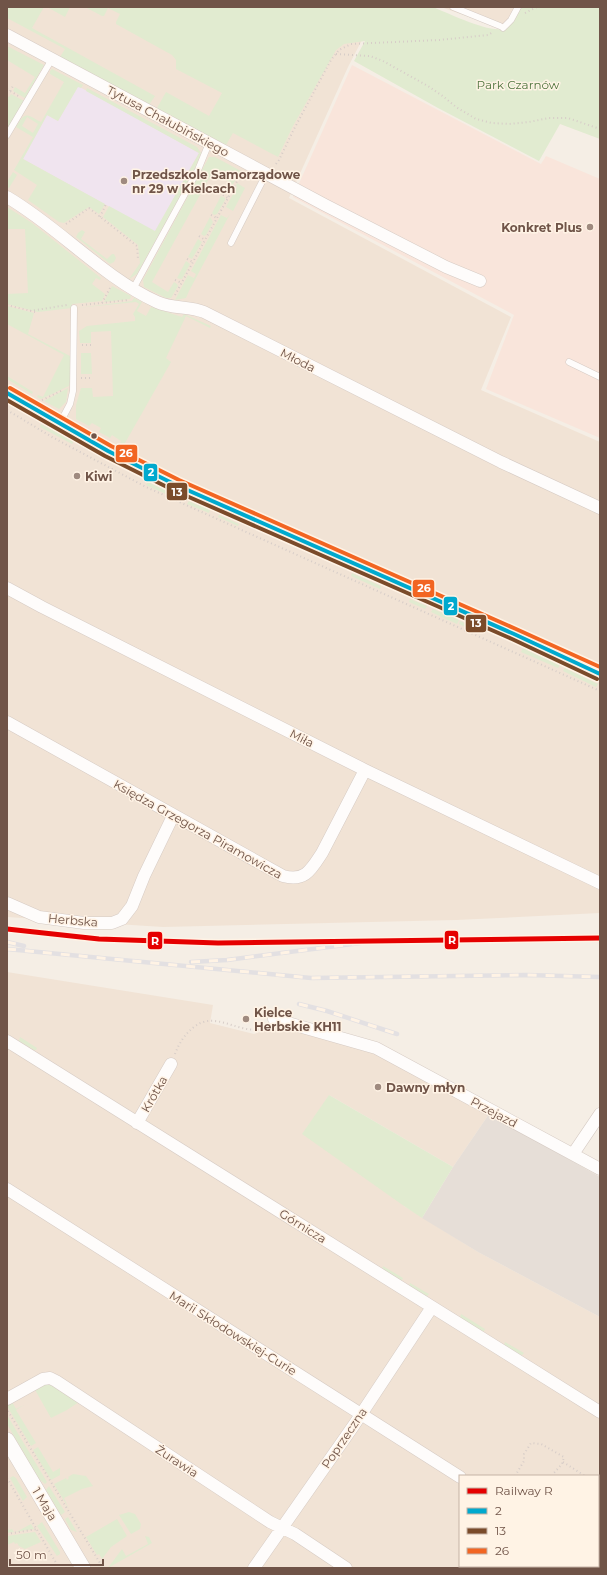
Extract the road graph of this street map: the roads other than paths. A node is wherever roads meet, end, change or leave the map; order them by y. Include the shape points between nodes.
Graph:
1 (453, 7) edge
2 (518, 7) edge
3 (7, 35) edge
4 (52, 59) junction
5 (7, 135) edge
6 (209, 143) junction
7 (267, 175) junction
8 (7, 198) edge
9 (231, 243) dead end
10 (480, 281) dead end
11 (132, 295) junction
12 (74, 307) road end
13 (569, 362) dead end
14 (600, 377) edge
15 (7, 393) edge
16 (60, 423) junction
17 (600, 508) edge
18 (7, 588) edge
19 (600, 674) edge
20 (7, 722) edge
21 (365, 770) junction
22 (173, 816) junction
23 (600, 883) edge
24 (7, 903) edge
25 (274, 1019) road end
26 (7, 1041) edge
27 (171, 1064) road end
28 (600, 1114) edge
29 (137, 1123) junction
30 (573, 1154) junction
31 (600, 1169) edge
32 (7, 1189) edge
33 (432, 1307) junction
34 (7, 1399) edge
35 (600, 1412) edge
36 (361, 1414) junction
37 (7, 1440) edge
38 (459, 1476) edge
39 (282, 1528) junction
40 (83, 1568) edge
41 (254, 1568) edge
42 (346, 1568) edge

1 - 2 lane via 502,27 511,20
3 - 4 street, Tytusa Chałubińskiego
4 - 5 lane
4 - 6 street, Tytusa Chałubińskiego
6 - 7 street, Tytusa Chałubińskiego
6 - 11 lane via 198,170
7 - 9 lane
7 - 10 street, Tytusa Chałubińskiego via 446,267
8 - 11 street, Młoda via 32,213 121,282
11 - 17 street, Młoda via 164,305 204,312 501,462
12 - 16 lane via 74,384 70,404
13 - 14 lane
15 - 16 street
16 - 19 street via 110,452 176,485
18 - 21 street, Miła
20 - 22 street, Księdza Grzegorza Piramowicza
21 - 22 street, Księdza Grzegorza Piramowicza via 318,859 308,872 295,878 283,876
21 - 23 street, Miła
22 - 24 street, Herbska via 132,906 122,918 112,923 84,923 38,917
25 - 30 street, Przejazd via 376,1048
26 - 29 street, Górnicza
27 - 29 street, Krótka
28 - 30 street
29 - 33 street, Górnicza
30 - 31 street, Przejazd
32 - 36 street, Marii Skłodowskiej-Curie
33 - 35 street, Górnicza
33 - 36 street, Poprzeczna
34 - 39 street, Żurawia via 43,1379 50,1378
36 - 38 street, Marii Skłodowskiej-Curie
36 - 39 street, Poprzeczna
37 - 40 street, 1 Maja
39 - 41 street, Poprzeczna
39 - 42 street, Żurawia

